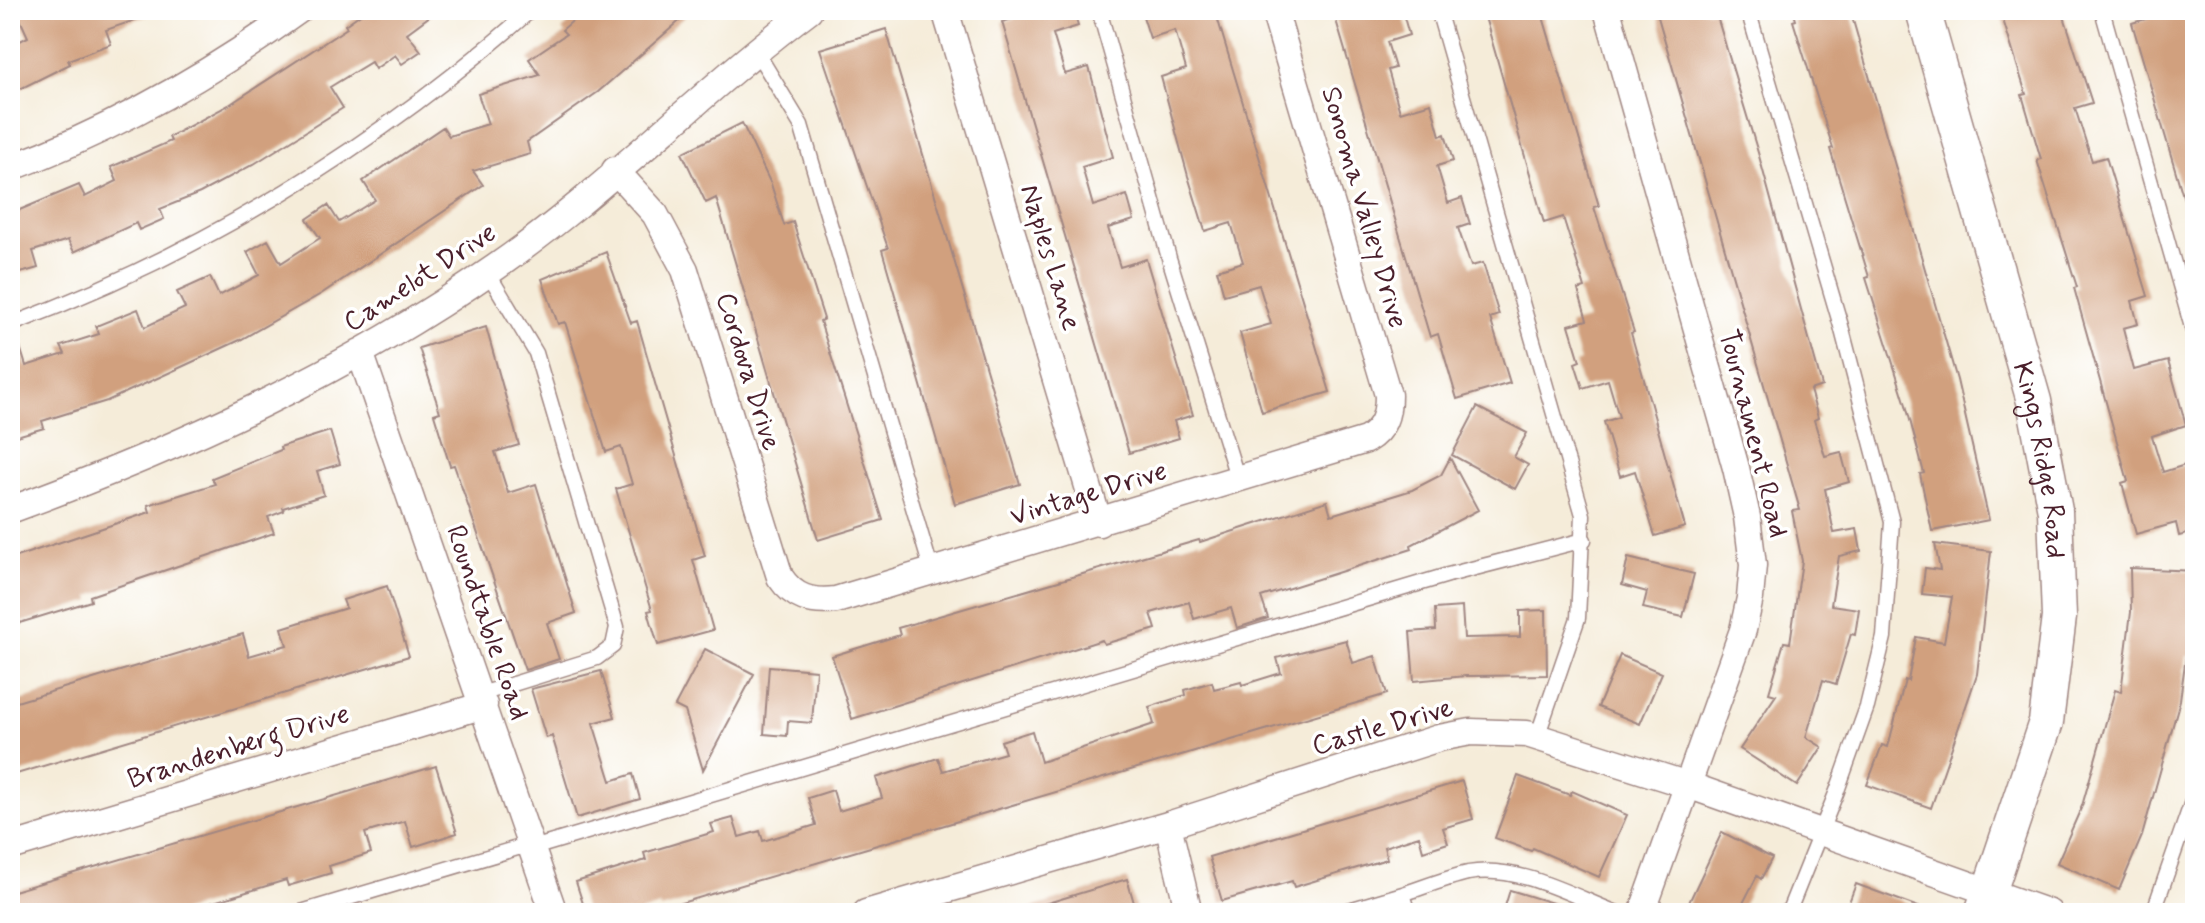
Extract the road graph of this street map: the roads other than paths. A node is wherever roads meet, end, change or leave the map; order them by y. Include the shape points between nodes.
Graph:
1 (299, 10) edge
2 (531, 10) edge
3 (809, 10) edge
4 (945, 10) edge
5 (1099, 10) edge
6 (1274, 10) edge
7 (1438, 10) edge
8 (1607, 10) edge
9 (1748, 10) edge
10 (1923, 10) edge
11 (2102, 10) edge
12 (756, 51) junction
13 (10, 168) edge
14 (615, 170) junction
15 (488, 273) junction
16 (10, 325) edge
17 (2195, 338) edge
18 (360, 352) junction
19 (1383, 422) joint
20 (1238, 480) junction
21 (10, 510) edge
22 (1099, 523) junction
23 (1584, 540) junction
24 (932, 572) junction
25 (803, 599) joint
26 (483, 699) junction
27 (1537, 737) junction
28 (1688, 785) junction
29 (2195, 793) edge
30 (1168, 825) junction
31 (1820, 831) junction
32 (532, 846) junction
33 (10, 847) edge
34 (1403, 894) junction
35 (1986, 902) edge
36 (298, 913) edge
37 (554, 913) edge
38 (867, 913) edge
39 (1189, 913) edge
40 (1339, 913) edge
41 (1409, 913) edge
42 (1617, 913) edge
43 (1642, 913) edge
44 (1788, 913) edge
45 (2049, 913) edge
46 (2153, 913) edge

1 - 13 street via 186,83
2 - 16 lane via 470,63 259,209 173,255
3 - 12 street, Camelot Drive
4 - 22 street, Naples Lane
5 - 20 lane
6 - 19 street, Sonoma Valley Drive via 1388,395
7 - 23 lane via 1576,487
8 - 28 street, Tournament Road via 1736,468 1751,549 1743,630
9 - 31 lane via 1892,522 1884,637 1867,707
10 - 35 street, Kings Ridge Road via 2034,401 2055,511 2059,617 2046,722
11 - 17 lane
12 - 14 street, Camelot Drive
12 - 24 lane via 801,125
14 - 15 street, Camelot Drive
14 - 25 street, Cordova Drive via 655,214 685,270 780,577
15 - 18 street, Camelot Drive
15 - 26 lane via 536,353 617,627 613,646 597,658
18 - 21 street, Camelot Drive via 227,422
18 - 26 street, Roundtable Road
19 - 20 street, Vintage Drive via 1366,440
20 - 22 street, Vintage Drive
22 - 24 street, Vintage Drive
23 - 27 lane via 1578,618
23 - 32 lane via 1448,575
24 - 25 street, Vintage Drive via 836,600
26 - 32 street, Roundtable Road
26 - 33 street, Brandenberg Drive
27 - 28 street, Castle Drive
27 - 30 street, Castle Drive via 1499,731 1439,738
28 - 31 street, Castle Drive
28 - 43 street, Tournament Road
29 - 46 lane
30 - 38 street, Castle Drive
30 - 39 street
31 - 35 street, Castle Drive
31 - 44 lane
32 - 36 lane
32 - 37 street, Roundtable Road
34 - 40 lane
34 - 41 lane
34 - 42 lane via 1469,873 1497,872
35 - 45 street, Castle Drive

